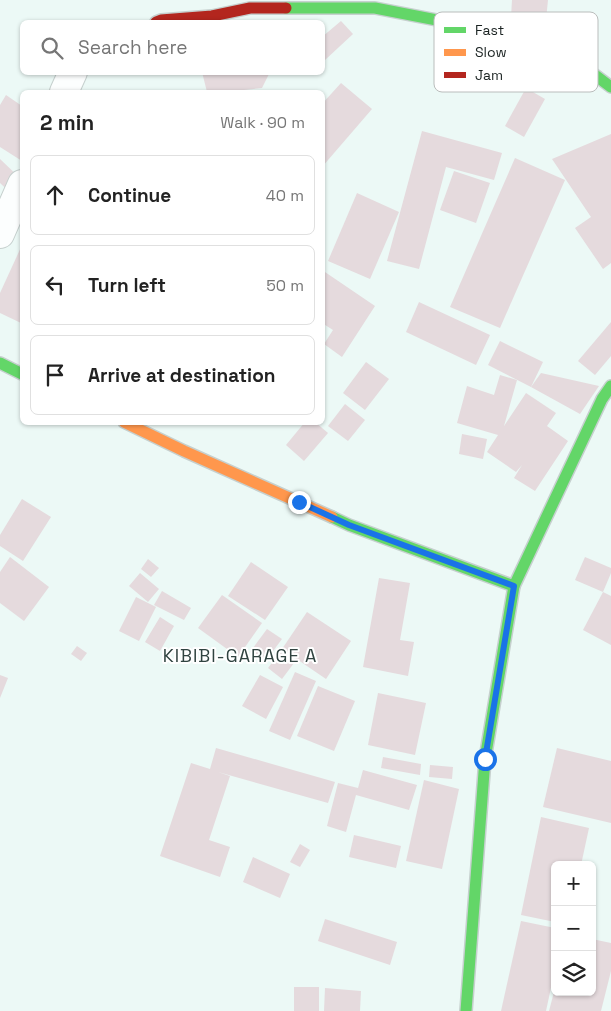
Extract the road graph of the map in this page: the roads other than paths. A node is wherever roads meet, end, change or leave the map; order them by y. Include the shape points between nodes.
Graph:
1 (434, 19) edge
2 (161, 20) edge
3 (72, 75) edge
4 (598, 77) edge
5 (611, 87) edge
6 (65, 90) edge
7 (20, 189) edge
8 (0, 234) edge
9 (0, 363) edge
10 (20, 373) edge
11 (611, 386) edge
12 (130, 425) edge
13 (514, 586) junction
14 (466, 1011) edge

1 - 2 street via 375,8 250,8 212,16
3 - 6 street
4 - 5 street
7 - 8 street
9 - 10 street
11 - 13 street
12 - 13 street via 349,525
13 - 14 street via 485,759

